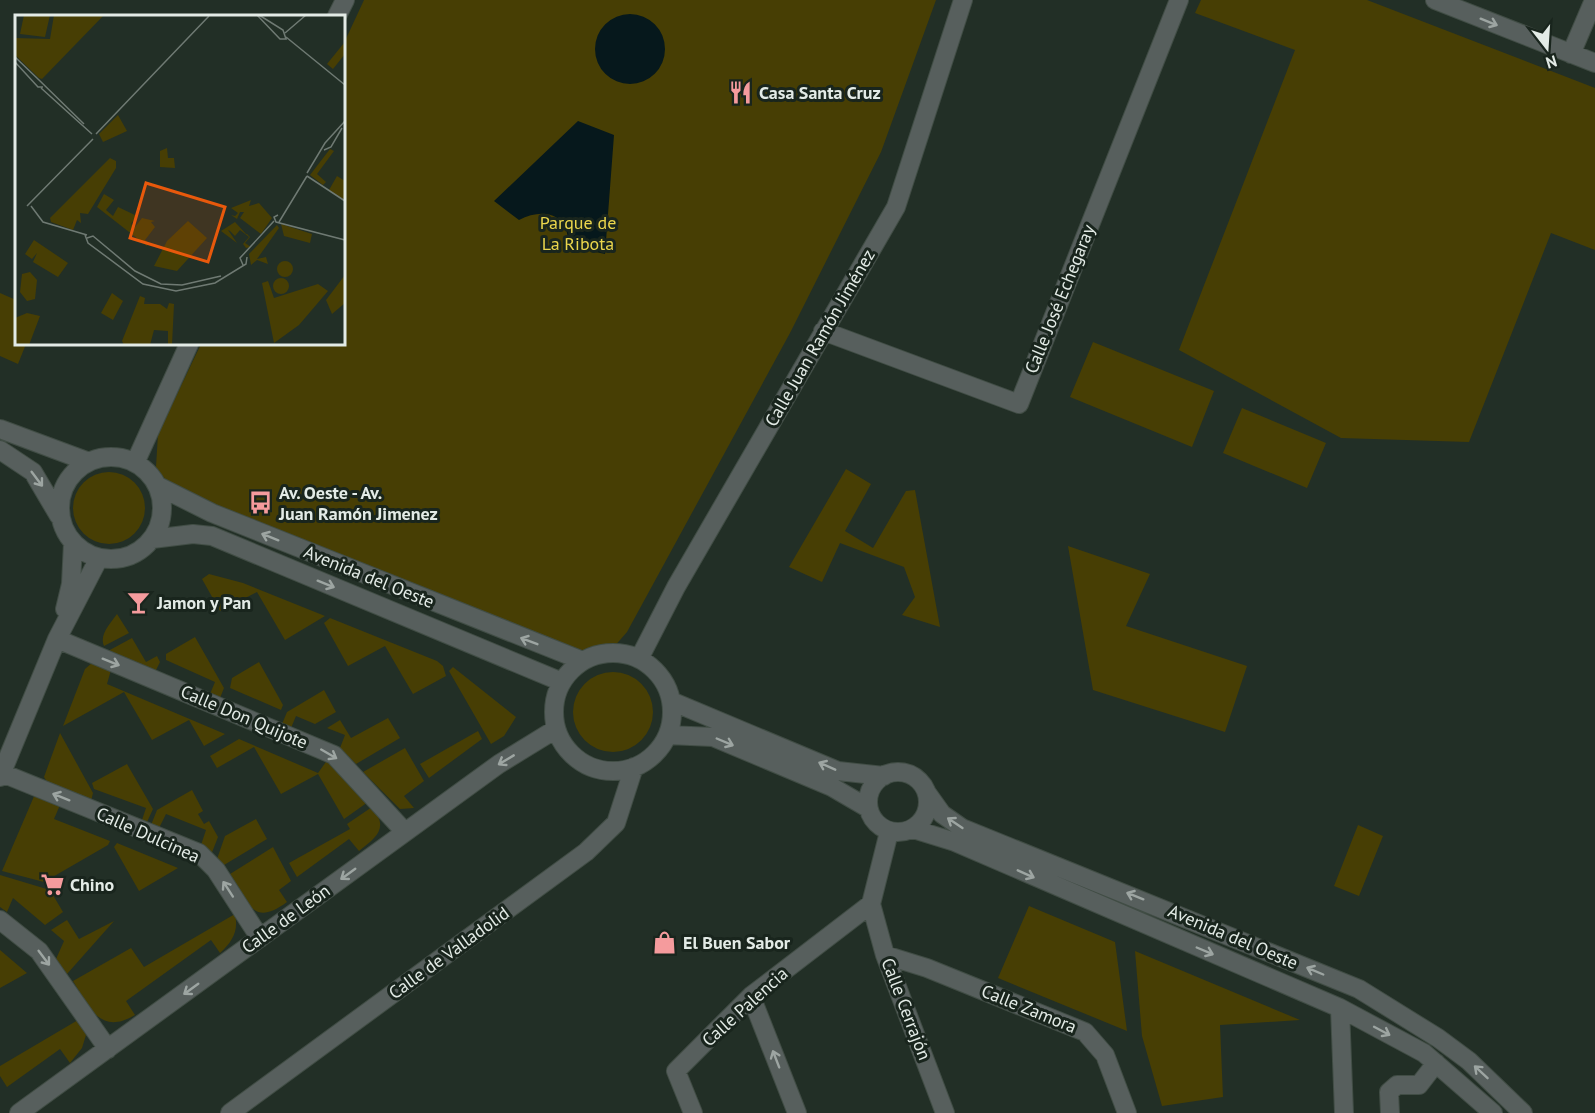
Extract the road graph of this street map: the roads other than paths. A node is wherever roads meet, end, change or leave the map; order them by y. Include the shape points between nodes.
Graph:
1 (345, 0) edge
2 (963, 0) edge
3 (1179, 0) edge
4 (1435, 0) edge
5 (1594, 0) edge
6 (338, 15) edge
7 (1571, 54) junction
8 (1595, 63) edge
9 (823, 331) junction
10 (189, 345) edge
11 (0, 429) edge
12 (0, 450) edge
13 (89, 462) junction
14 (135, 463) junction
15 (158, 486) junction
16 (61, 520) junction
17 (152, 539) junction
18 (73, 543) junction
19 (99, 558) junction
20 (57, 639) junction
21 (639, 659) junction
22 (584, 661) junction
23 (562, 682) junction
24 (671, 701) junction
25 (556, 729) junction
26 (668, 735) junction
27 (634, 767) junction
28 (1, 775) edge
29 (884, 776) junction
30 (927, 793) junction
31 (868, 808) junction
32 (913, 829) junction
33 (405, 831) junction
34 (889, 832) junction
35 (871, 904) junction
36 (0, 920) edge
37 (260, 938) junction
38 (885, 955) junction
39 (751, 996) junction
40 (1340, 1008) junction
41 (108, 1049) junction
42 (1436, 1063) junction
43 (20, 1113) edge
44 (230, 1113) edge
45 (693, 1113) edge
46 (797, 1113) edge
47 (945, 1113) edge
48 (1127, 1113) edge
49 (1344, 1113) edge
50 (1390, 1113) edge
51 (1493, 1113) edge
52 (1522, 1113) edge

1 - 6 street
2 - 9 street, Calle Juan Ramón Jiménez via 896,207
3 - 9 street, Calle José Echegaray via 1019,404
4 -> 7 street
5 - 7 street
7 - 8 street
9 - 21 street, Calle Juan Ramón Jiménez via 673,592
10 - 14 street
11 - 13 street
12 -> 16 street via 33,472
13 - 14 street via 119,458
13 - 16 street via 67,482 61,500
14 - 15 street
15 - 17 street via 162,514
22 -> 15 street, Avenida del Oeste via 212,513
16 - 18 street
17 - 19 street via 128,556
17 -> 23 street, Avenida del Oeste via 193,534 212,537
18 - 19 street
18 - 20 street via 71,584
19 - 20 street
20 - 28 street
20 -> 33 street, Calle Don Quijote via 334,755
21 - 22 street via 602,654
21 - 24 street via 654,669
22 - 23 street
23 - 25 street via 556,697
24 - 26 street
29 -> 24 street via 838,771
25 - 27 street via 565,747 587,765 615,771
25 -> 33 street, Calle de León
26 - 27 street via 654,754
26 -> 31 street via 713,737 832,787
27 - 44 street, Calle de Valladolid via 616,823 586,852
37 -> 28 street, Calle Dulcinea via 216,870 199,853
29 - 30 street via 910,774
29 - 31 street via 871,789
30 - 32 street via 928,807 923,820
52 -> 30 street, Avenida del Oeste via 1469,1061 1359,989 962,828 942,814
31 - 34 street via 872,819
32 - 34 street
32 -> 40 street, Avenida del Oeste via 955,842
33 -> 37 street, Calle de León
34 - 35 street
35 - 38 street, Calle Cerrajón
35 - 39 street, Calle Palencia
36 -> 41 street via 39,951
37 -> 41 street, Calle de León
38 - 47 street, Calle Cerrajón
38 - 48 street, Calle Zamora via 1085,1032 1105,1055
39 - 45 street, Calle Palencia via 676,1071
46 -> 39 street
40 -> 42 street, Avenida del Oeste
40 - 49 street
41 - 43 street, Calle de León
42 - 50 street via 1419,1085 1396,1085 1389,1092
42 - 51 street, Avenida del Oeste

